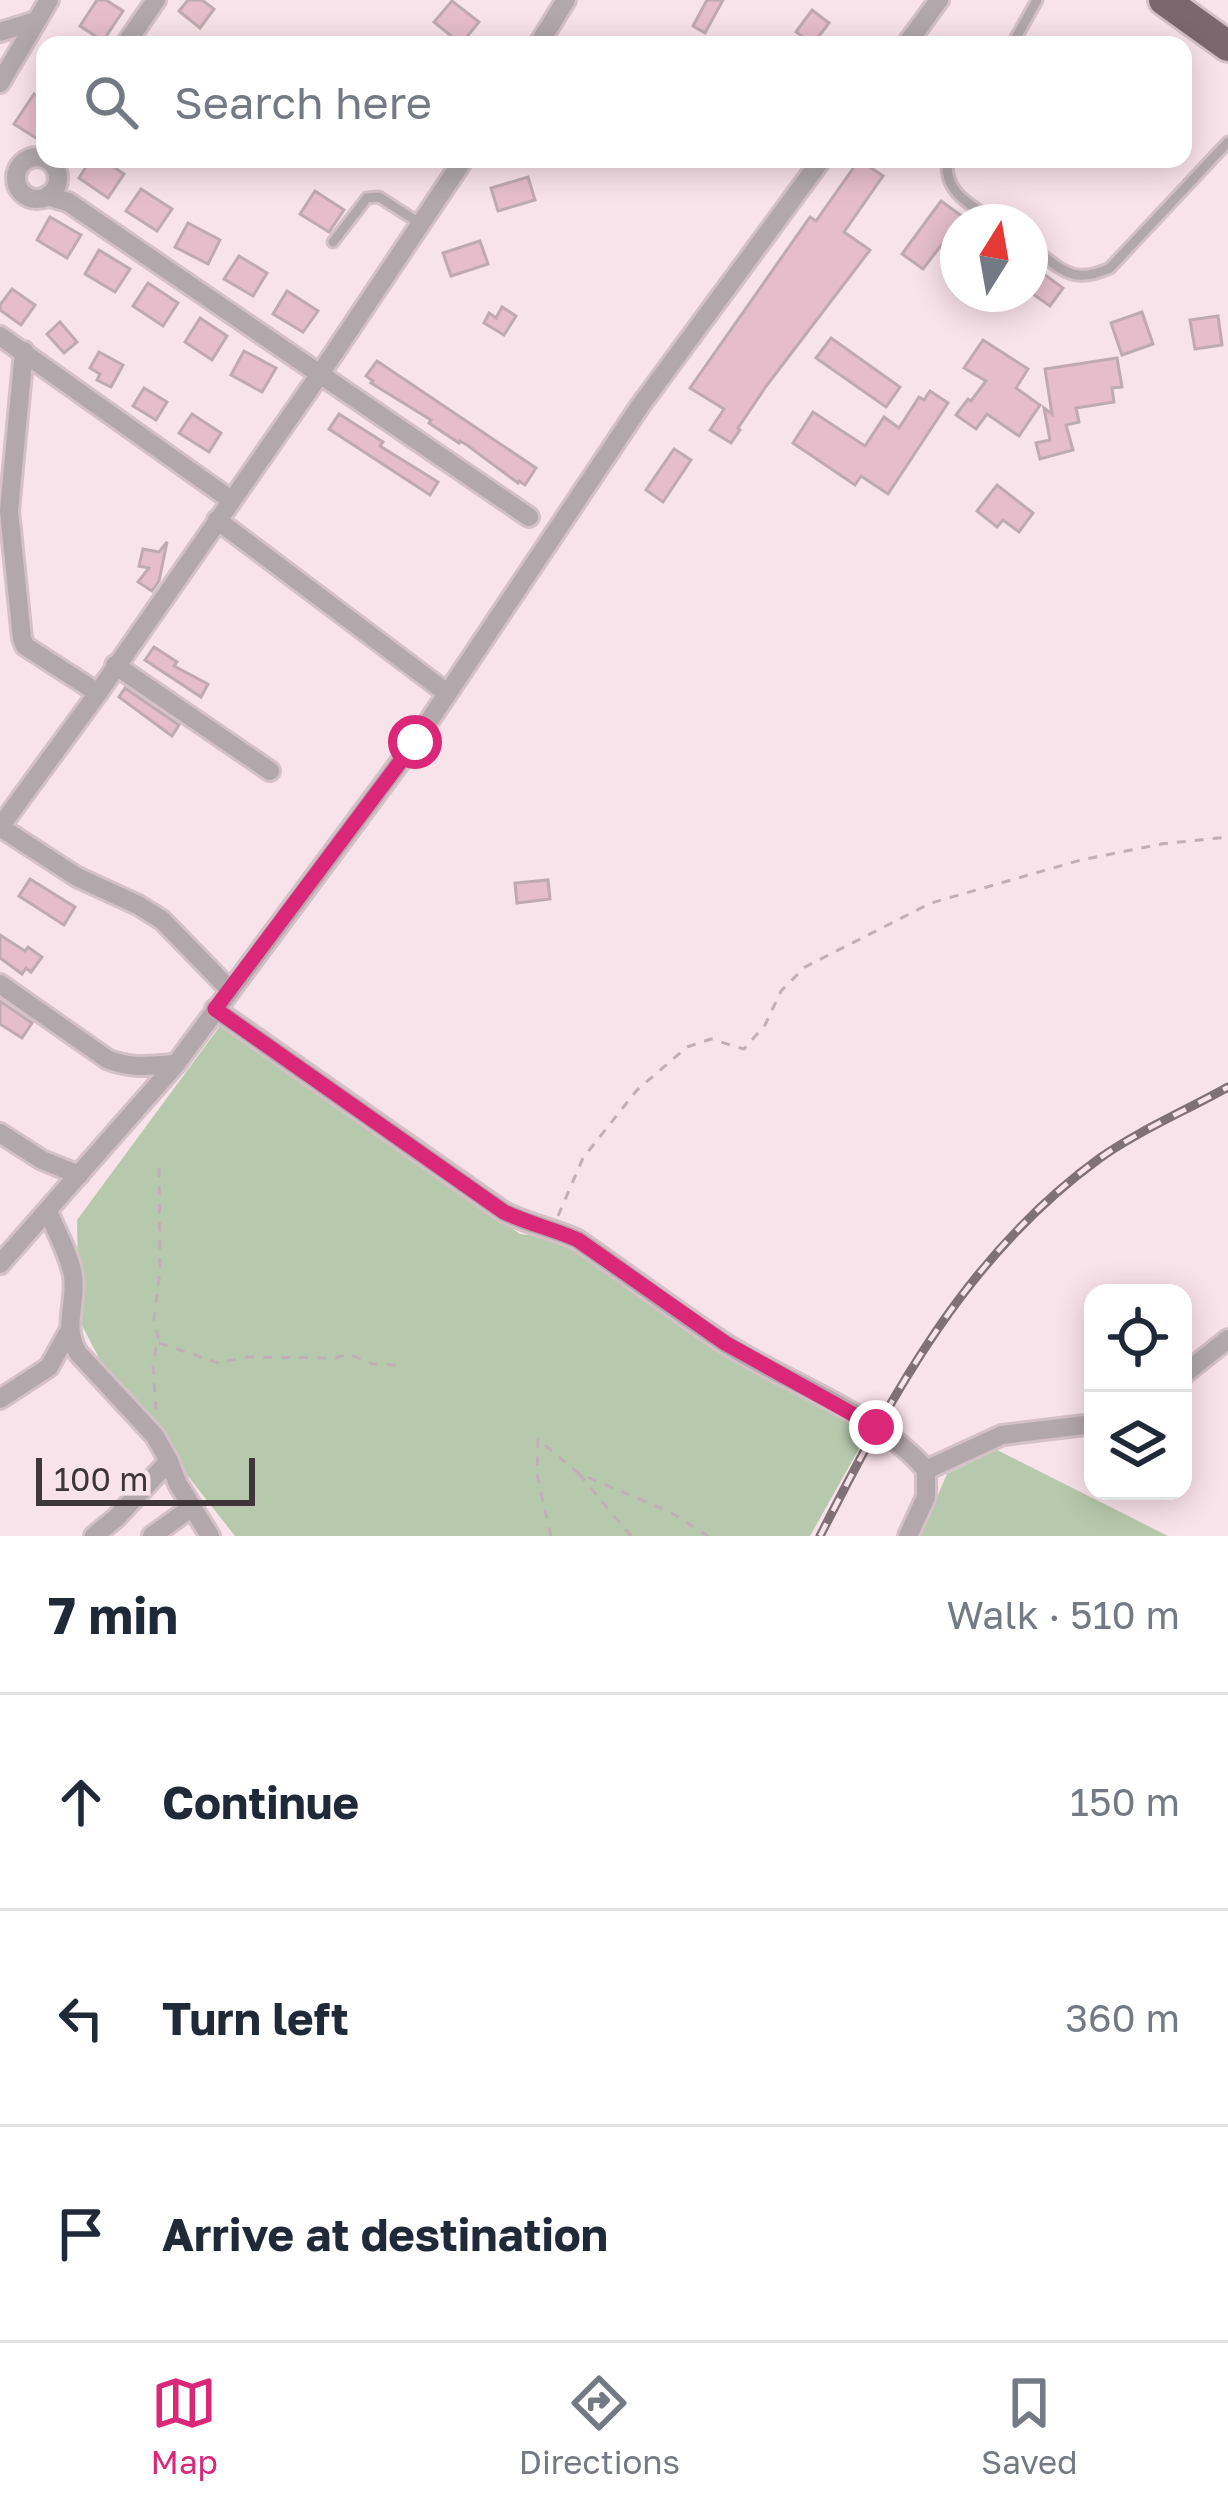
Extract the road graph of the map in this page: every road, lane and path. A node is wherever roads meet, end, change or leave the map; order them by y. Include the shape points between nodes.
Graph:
1 (49, 0) edge
2 (156, 0) edge
3 (566, 0) edge
4 (939, 0) edge
5 (1037, 0) edge
6 (1164, 0) edge
7 (1190, 0) edge
8 (36, 21) junction
9 (1228, 28) edge
10 (0, 32) edge
11 (131, 36) edge
12 (544, 36) edge
13 (913, 36) edge
14 (1017, 36) edge
15 (1228, 46) edge
16 (0, 83) edge
17 (1228, 142) edge
18 (49, 168) edge
19 (458, 168) edge
20 (815, 168) edge
21 (947, 168) edge
22 (970, 204) edge
23 (421, 224) junction
24 (333, 242) dead end
25 (1048, 259) edge
26 (0, 336) edge
27 (24, 351) junction
28 (320, 374) junction
29 (231, 500) junction
30 (529, 517) dead end
31 (217, 520) junction
32 (115, 665) junction
33 (447, 693) junction
34 (98, 694) junction
35 (270, 771) dead end
36 (0, 827) edge
37 (1228, 837) edge
38 (0, 984) edge
39 (230, 990) junction
40 (215, 1009) junction
41 (176, 1064) junction
42 (0, 1133) edge
43 (159, 1168) dead end
44 (79, 1175) junction
45 (48, 1211) junction
46 (553, 1229) junction
47 (0, 1264) edge
48 (69, 1331) junction
49 (1228, 1339) edge
50 (158, 1342) junction
51 (404, 1365) dead end
52 (1192, 1368) edge
53 (0, 1399) edge
54 (1084, 1425) edge
55 (155, 1436) junction
56 (169, 1461) junction
57 (926, 1470) junction
58 (578, 1473) junction
59 (192, 1507) junction
60 (94, 1536) edge
61 (152, 1536) edge
62 (210, 1536) edge
63 (551, 1536) edge
64 (632, 1536) edge
65 (708, 1536) edge
66 (908, 1536) edge

1 - 8 street
2 - 11 street
3 - 12 street
4 - 13 street
5 - 14 lane
6 - 15 highway
7 - 9 highway
8 - 10 street
8 - 16 street
17 - 25 lane via 1110,268 1070,274
18 - 28 street via 68,202
19 - 23 street
20 - 33 street via 640,406
21 - 22 lane via 956,194
23 - 24 lane via 373,196
23 - 28 street
26 - 27 street
27 - 29 street
27 - 34 street via 9,511 22,638
28 - 29 street
28 - 30 street
29 - 31 street
31 - 32 street
31 - 33 street
32 - 34 street
32 - 35 street
33 - 39 street
34 - 36 street
36 - 39 street via 162,920
37 - 46 path via 1081,860 932,903 805,967 744,1049 710,1040 687,1047 637,1090 584,1158
38 - 41 street via 122,1065
39 - 40 street
40 - 41 street
40 - 46 street via 504,1212
41 - 44 street
42 - 44 street
43 - 50 path
44 - 45 street
45 - 47 street
45 - 48 street via 73,1274
46 - 57 street via 725,1343 876,1427
48 - 53 street via 49,1366
48 - 55 street via 78,1353
49 - 52 street
50 - 51 path via 219,1364 347,1354
50 - 55 path
54 - 57 street via 1002,1435
55 - 56 street
56 - 59 street
56 - 60 street
57 - 66 street via 926,1497
58 - 63 path via 538,1439
58 - 64 path
58 - 65 path
59 - 61 street
59 - 62 street

